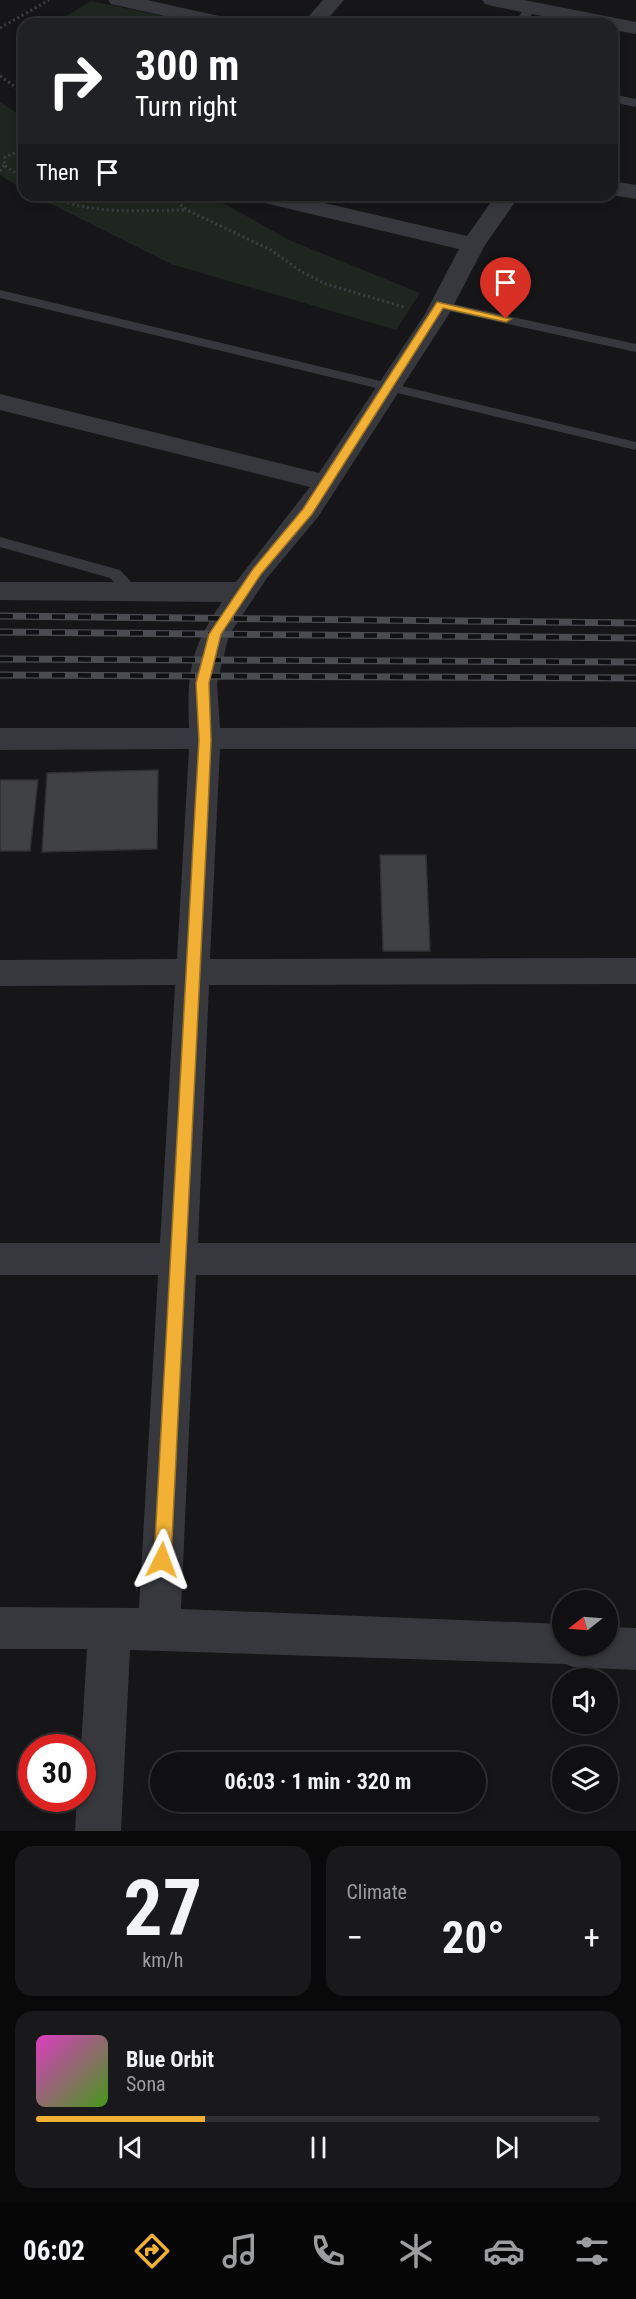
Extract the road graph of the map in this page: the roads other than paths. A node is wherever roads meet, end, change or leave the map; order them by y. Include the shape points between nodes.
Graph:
1 (118, 0) edge
2 (334, 0) edge
3 (492, 0) edge
4 (525, 16) edge
5 (202, 18) edge
6 (318, 18) edge
7 (544, 18) edge
8 (618, 26) edge
9 (636, 28) edge
10 (618, 99) edge
11 (636, 103) edge
12 (618, 189) edge
13 (636, 192) edge
14 (286, 201) edge
15 (504, 201) edge
16 (473, 244) junction
17 (0, 294) edge
18 (441, 305) junction
19 (636, 348) edge
20 (388, 385) junction
21 (0, 402) edge
22 (636, 446) edge
23 (326, 483) junction
24 (0, 542) edge
25 (0, 591) edge
26 (132, 591) junction
27 (243, 591) junction
28 (636, 738) edge
29 (0, 739) edge
30 (205, 740) junction
31 (194, 971) junction
32 (636, 971) edge
33 (0, 973) edge
34 (0, 1259) edge
35 (636, 1259) edge
36 (176, 1260) junction
37 (0, 1628) edge
38 (159, 1629) junction
39 (110, 1630) junction
40 (552, 1645) edge
41 (618, 1648) edge
42 (636, 1649) edge
43 (98, 1831) edge

1 - 5 street
2 - 6 street
3 - 4 street
4 - 7 street
8 - 9 street
10 - 11 lane
12 - 13 street
14 - 16 street
15 - 16 street
16 - 18 street
17 - 20 lane
18 - 19 lane
18 - 20 street
20 - 22 lane
20 - 23 street
21 - 23 street
23 - 27 street via 308,512
24 - 26 lane via 115,574
25 - 26 street
26 - 27 street
27 - 30 street via 215,634 202,683
28 - 30 street
29 - 30 street
30 - 31 street
31 - 32 street
31 - 33 street
31 - 36 street
34 - 36 street
35 - 36 street
36 - 38 street
37 - 39 street
38 - 39 street
38 - 40 street
39 - 43 street
41 - 42 street

